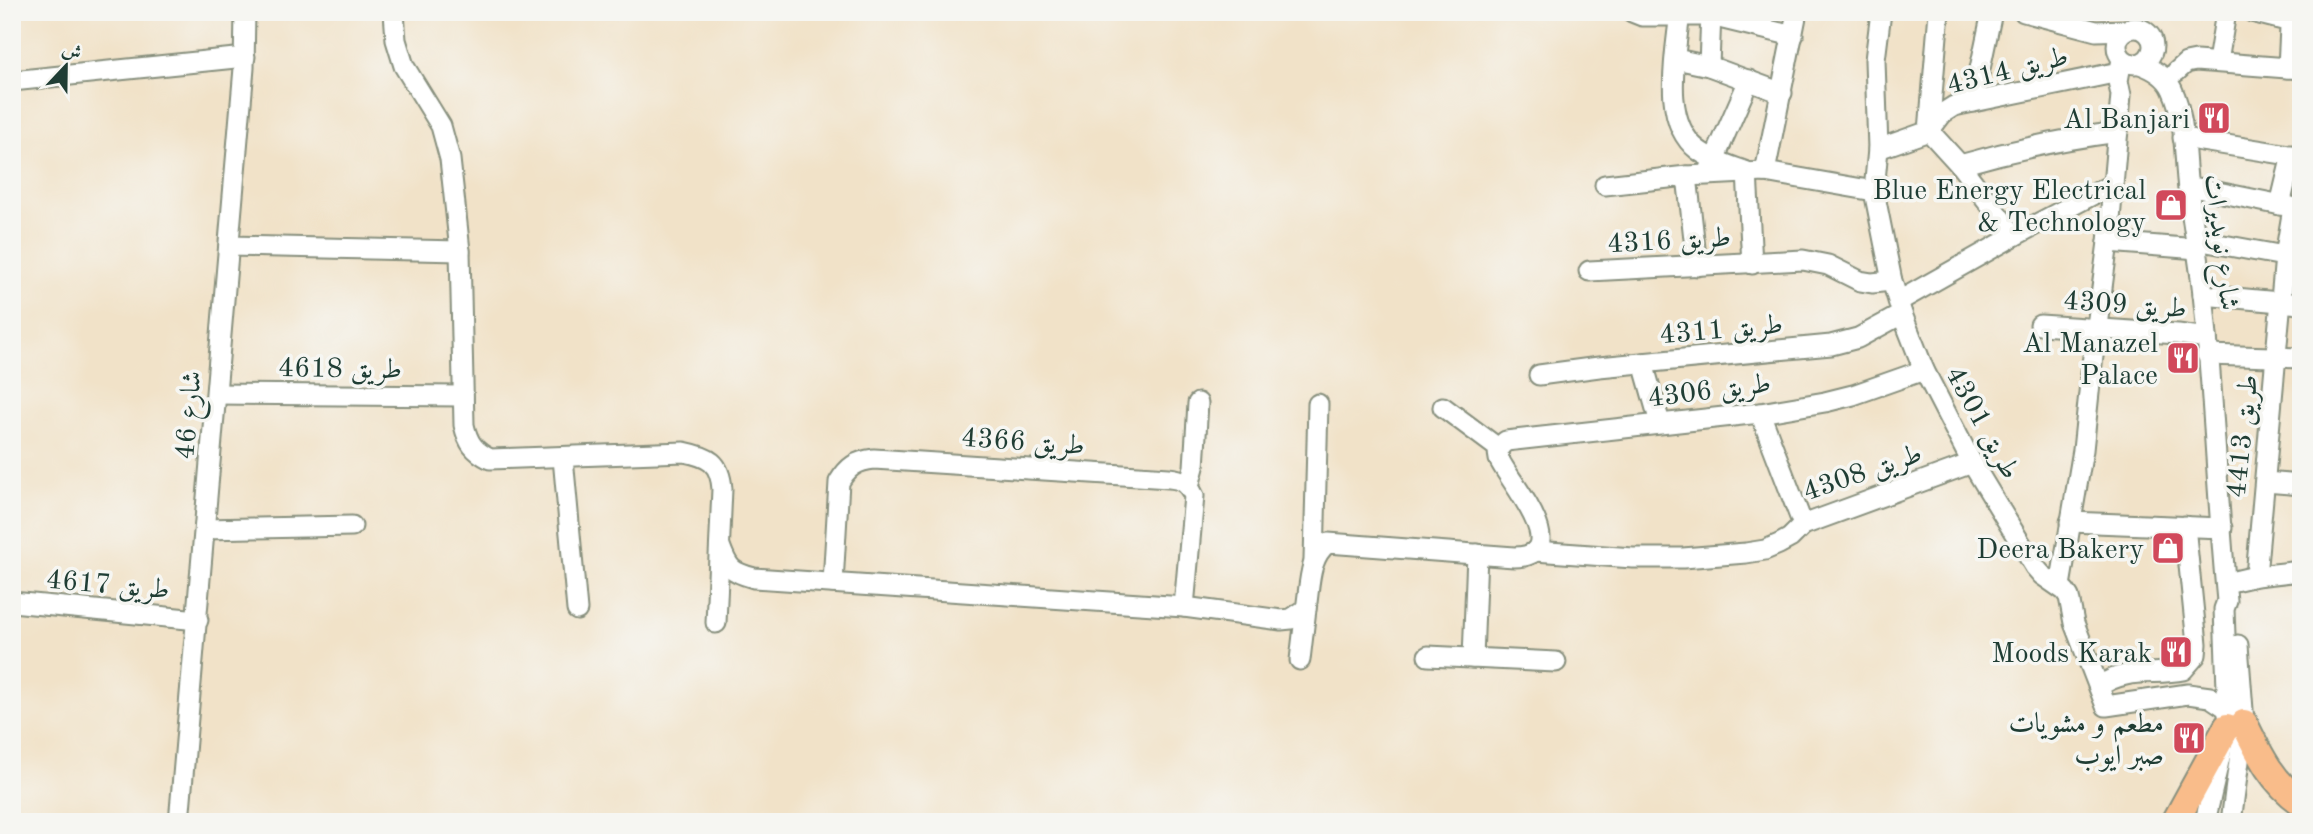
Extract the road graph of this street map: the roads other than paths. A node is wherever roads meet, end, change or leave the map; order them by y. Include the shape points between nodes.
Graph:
1 (245, 12) edge
2 (394, 12) edge
3 (1632, 12) edge
4 (1797, 12) edge
5 (1881, 12) edge
6 (1940, 12) edge
7 (1992, 12) edge
8 (2024, 12) edge
9 (2138, 12) edge
10 (2149, 12) edge
11 (2226, 12) edge
12 (2252, 12) edge
13 (1679, 14) edge
14 (1711, 14) edge
15 (2086, 28) junction
16 (2127, 30) junction
17 (1793, 36) junction
18 (2152, 42) junction
19 (245, 57) junction
20 (1676, 59) junction
21 (2127, 62) junction
22 (2218, 62) junction
23 (1709, 66) junction
24 (2295, 69) edge
25 (2176, 72) junction
26 (1749, 80) junction
27 (12, 81) edge
28 (1782, 93) junction
29 (2176, 99) junction
30 (1973, 102) junction
31 (1929, 131) junction
32 (2118, 132) junction
33 (2183, 138) junction
34 (1878, 149) junction
35 (2296, 156) edge
36 (1961, 165) junction
37 (1711, 167) junction
38 (1756, 172) junction
39 (1687, 176) junction
40 (2113, 184) junction
41 (1605, 186) dead end
42 (2188, 186) junction
43 (1874, 191) junction
44 (2291, 207) edge
45 (2014, 236) junction
46 (2108, 242) junction
47 (2197, 244) junction
48 (229, 246) junction
49 (460, 251) junction
50 (2293, 257) edge
51 (1752, 264) junction
52 (1697, 266) junction
53 (1590, 271) dead end
54 (1892, 281) junction
55 (2203, 295) junction
56 (2281, 301) junction
57 (2301, 304) edge
58 (1901, 308) junction
59 (2039, 325) dead end
60 (2097, 328) junction
61 (2207, 346) junction
62 (2277, 357) junction
63 (2301, 358) edge
64 (1643, 363) junction
65 (1924, 370) junction
66 (1539, 375) dead end
67 (217, 394) junction
68 (463, 396) junction
69 (1198, 402) dead end
70 (1318, 404) dead end
71 (1443, 407) dead end
72 (1760, 413) junction
73 (1660, 423) junction
74 (1498, 448) junction
75 (564, 458) junction
76 (1972, 463) junction
77 (2265, 482) junction
78 (2301, 485) edge
79 (1189, 486) junction
80 (2070, 522) junction
81 (1803, 525) junction
82 (352, 526) dead end
83 (2185, 526) junction
84 (205, 528) junction
85 (2222, 528) junction
86 (720, 546) junction
87 (1535, 551) junction
88 (1477, 554) junction
89 (1314, 559) junction
90 (2301, 571) edge
91 (2256, 576) junction
92 (832, 583) junction
93 (2060, 586) junction
94 (2227, 592) junction
95 (12, 602) edge
96 (1184, 607) junction
97 (1306, 609) junction
98 (577, 610) dead end
99 (198, 620) junction
100 (716, 623) dead end
101 (1427, 656) dead end
102 (1473, 658) junction
103 (1300, 660) dead end
104 (1556, 662) dead end
105 (2100, 686) junction
106 (2233, 720) junction
107 (2301, 802) edge
108 (179, 822) edge
109 (2175, 822) edge
110 (2205, 822) edge
111 (2231, 822) edge

1 - 19 street, شارع 46
2 - 49 street via 404,66 440,126 450,159
3 - 13 street via 1642,16
4 - 17 street, طريق 4316
5 - 34 street, طريق 4301 via 1875,60
6 - 31 street
7 - 30 street
8 - 15 street
9 - 16 street
10 - 18 street
11 - 22 street
12 - 24 street via 2287,21
13 - 14 street
13 - 20 street
14 - 17 street
14 - 23 street
15 - 16 street
15 - 21 street, شارع نويديرات
16 - 18 street via 2138,28
16 - 21 street via 2118,40
17 - 28 street, طريق 4316
18 - 21 street via 2150,58
18 - 25 street
19 - 27 street
19 - 48 street, شارع 46
20 - 23 street
20 - 37 street via 1676,118 1681,132
21 - 29 street, شارع نويديرات via 2163,76
21 - 30 street, طريق 4314
21 - 32 street via 2118,86
22 - 24 street
22 - 25 street via 2186,63
23 - 26 street
25 - 29 street, شارع نويديرات
26 - 28 street
26 - 37 street
28 - 38 street, طريق 4316
29 - 33 street, شارع نويديرات
30 - 31 street, طريق 4314 via 1943,113
31 - 34 street, طريق 4314
31 - 36 street
32 - 36 street
32 - 40 street
33 - 35 street
33 - 42 street, شارع نويديرات
34 - 43 street, طريق 4301
35 - 44 street, طريق 4413
36 - 45 street
37 - 38 street
37 - 39 street
38 - 43 street
38 - 51 street, طريق 4316
39 - 41 street
39 - 52 street
40 - 45 street, طريق 4311
40 - 46 street
42 - 44 street
42 - 47 street, شارع نويديرات
43 - 54 street, طريق 4301
44 - 50 street, طريق 4413
45 - 58 street, طريق 4311
46 - 47 street
46 - 60 street
47 - 50 street
47 - 55 street, شارع نويديرات
48 - 49 street
48 - 67 street, شارع 46
49 - 68 street
50 - 56 street, طريق 4413
51 - 52 street, طريق 4316
51 - 54 street, طريق 4316 via 1803,260 1828,265 1860,281
52 - 53 street, طريق 4316
54 - 58 street, طريق 4301
55 - 56 street
55 - 61 street, شارع نويديرات
56 - 57 street
56 - 62 street, طريق 4413
58 - 64 street, طريق 4311 via 1858,338 1831,345
58 - 65 street, طريق 4301
59 - 60 street, طريق 4309
60 - 61 street, طريق 4309 via 2178,334
60 - 80 street
61 - 62 street, طريق 4309
61 - 85 street, شارع نويديرات
62 - 63 street, طريق 4309
62 - 77 street, طريق 4413
64 - 66 street, طريق 4311
64 - 73 street
65 - 72 street, طريق 4306 via 1853,396
65 - 76 street, طريق 4301
67 - 68 street, طريق 4618
67 - 84 street, شارع 46
68 - 75 street via 467,440 476,452 490,459
69 - 79 street
70 - 89 street
71 - 74 street
72 - 73 street, طريق 4306
72 - 81 street, طريق 4308
73 - 74 street, طريق 4306 via 1506,441
74 - 87 street via 1538,526
75 - 86 street via 684,452 711,461 720,472
75 - 98 street
76 - 81 street, طريق 4308
76 - 93 street, طريق 4301 via 2035,567
77 - 78 street
77 - 91 street, طريق 4413
79 - 92 street, طريق 4366 via 1169,478 859,461 846,469 839,482
79 - 96 street via 1194,496
80 - 83 street
80 - 93 street
81 - 87 street via 1779,544 1746,553 1633,558
82 - 84 street
83 - 85 street
83 - 105 street via 2196,655 2183,670 2129,673
84 - 99 street, شارع 46
85 - 94 street, شارع نويديرات
86 - 92 street via 736,573
86 - 100 street
87 - 88 street via 1527,557
88 - 89 street via 1328,543
88 - 102 street
89 - 97 street
90 - 91 street
91 - 94 street
92 - 96 street
93 - 105 street, طريق 4301 via 2069,597 2074,623
94 - 106 street, شارع نويديرات via 2235,610
95 - 99 street, طريق 4617
96 - 97 street via 1281,620
97 - 103 street
99 - 108 street, شارع 46
101 - 102 street
102 - 104 street
105 - 106 street, طريق 4301 via 2106,706 2188,694 2210,697
106 - 107 main road via 2277,782
106 - 109 main road
106 - 110 street, شارع نويديرات
106 - 111 street, شارع نويديرات

